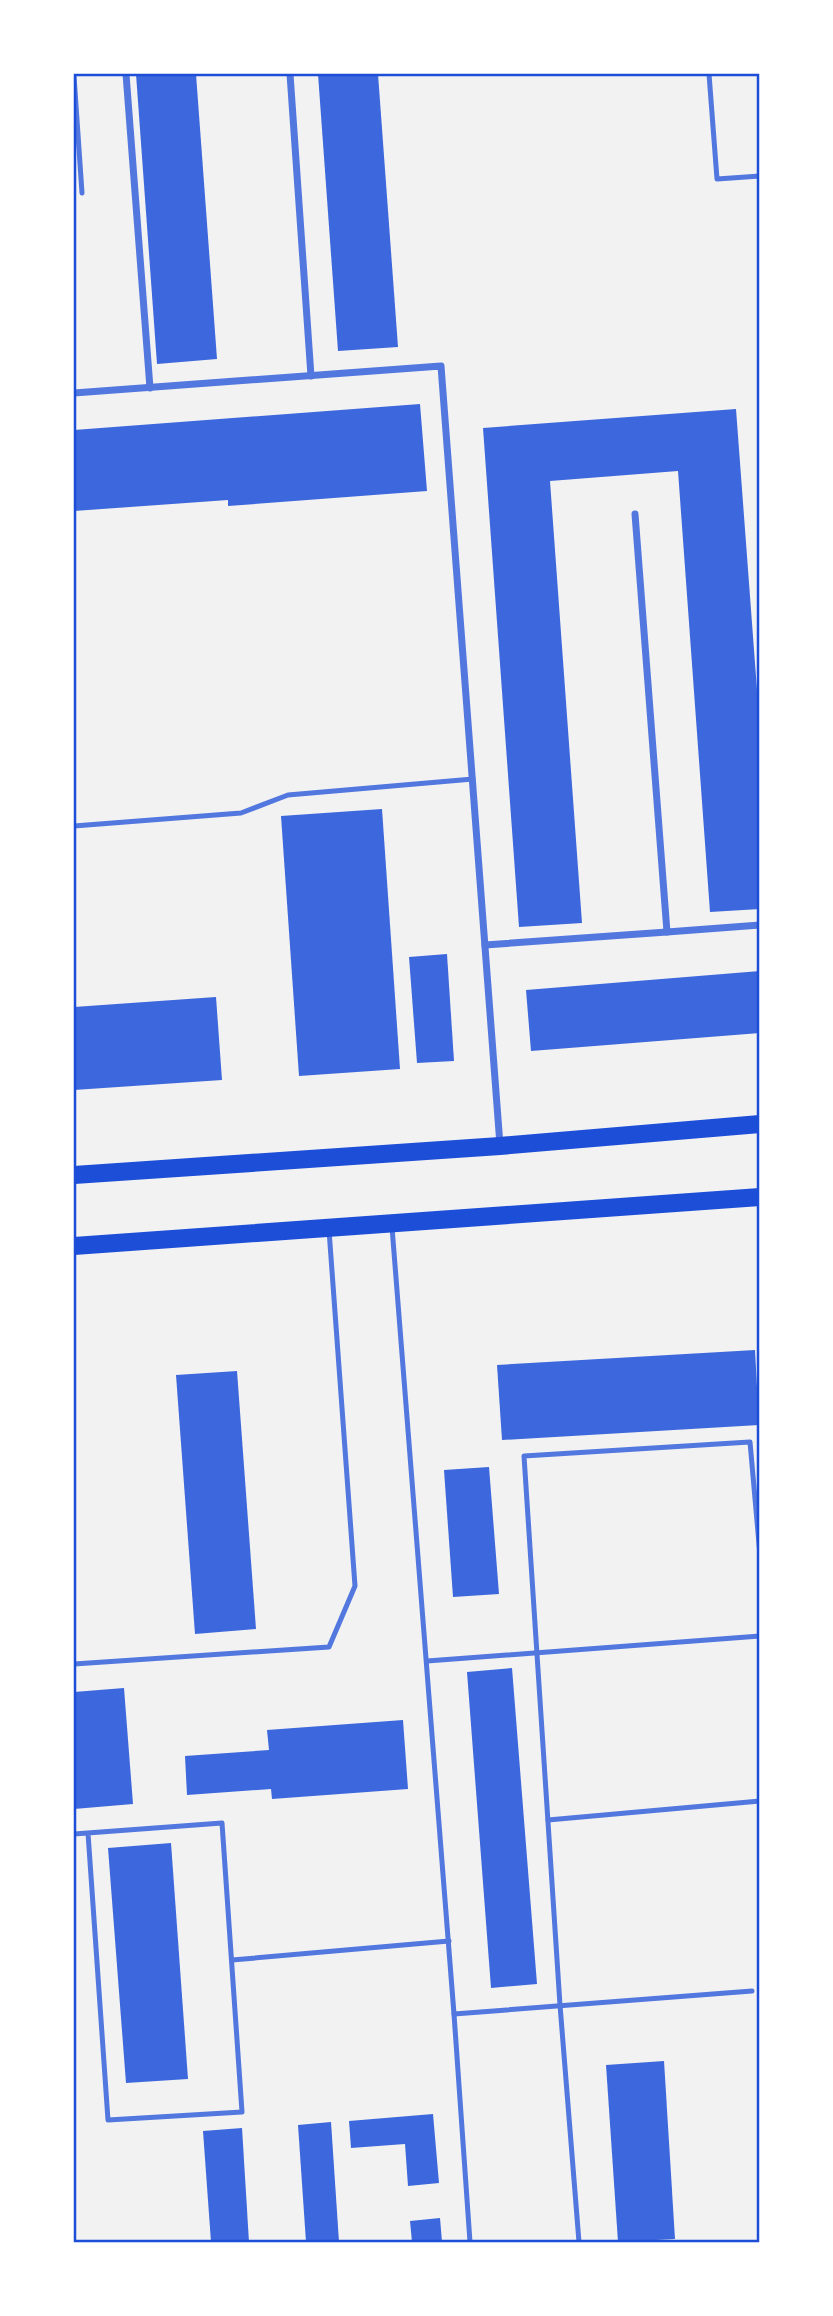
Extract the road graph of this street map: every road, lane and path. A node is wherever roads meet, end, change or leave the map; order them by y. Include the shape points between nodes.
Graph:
1 (126, 74) edge
2 (290, 74) edge
3 (709, 74) edge
4 (74, 76) edge
5 (760, 176) edge
6 (82, 193) dead end
7 (311, 376) junction
8 (150, 388) junction
9 (74, 393) edge
10 (635, 514) dead end
11 (473, 779) junction
12 (74, 826) edge
13 (760, 925) edge
14 (667, 932) junction
15 (485, 945) junction
16 (760, 1124) edge
17 (500, 1146) junction
18 (74, 1175) edge
19 (760, 1197) edge
20 (392, 1223) junction
21 (330, 1230) junction
22 (74, 1247) edge
23 (760, 1555) edge
24 (760, 1636) edge
25 (537, 1651) junction
26 (427, 1661) junction
27 (74, 1664) edge
28 (760, 1801) edge
29 (548, 1820) junction
30 (88, 1833) junction
31 (74, 1834) edge
32 (449, 1941) junction
33 (232, 1961) junction
34 (752, 1991) dead end
35 (560, 2005) junction
36 (454, 2014) junction
37 (470, 2242) edge
38 (579, 2242) edge

1 - 8 street
2 - 7 street
3 - 5 lane via 717,179
4 - 6 lane
7 - 8 street
7 - 11 street via 442,366
8 - 9 street
10 - 14 street
11 - 12 lane via 288,794 241,813
11 - 15 street
13 - 14 street
14 - 15 street
15 - 17 street
16 - 17 main road
17 - 18 main road
19 - 20 main road
20 - 21 main road
20 - 26 lane
21 - 22 main road
21 - 27 lane via 355,1587 329,1647
23 - 25 lane via 750,1441 524,1456
24 - 25 lane
25 - 26 lane
25 - 29 lane
26 - 32 lane
28 - 29 lane
29 - 35 lane
30 - 31 lane
30 - 33 lane via 222,1823
30 - 33 lane via 108,2120 242,2112
32 - 33 lane
32 - 36 lane
34 - 35 lane
35 - 36 lane
35 - 38 lane
36 - 37 lane

